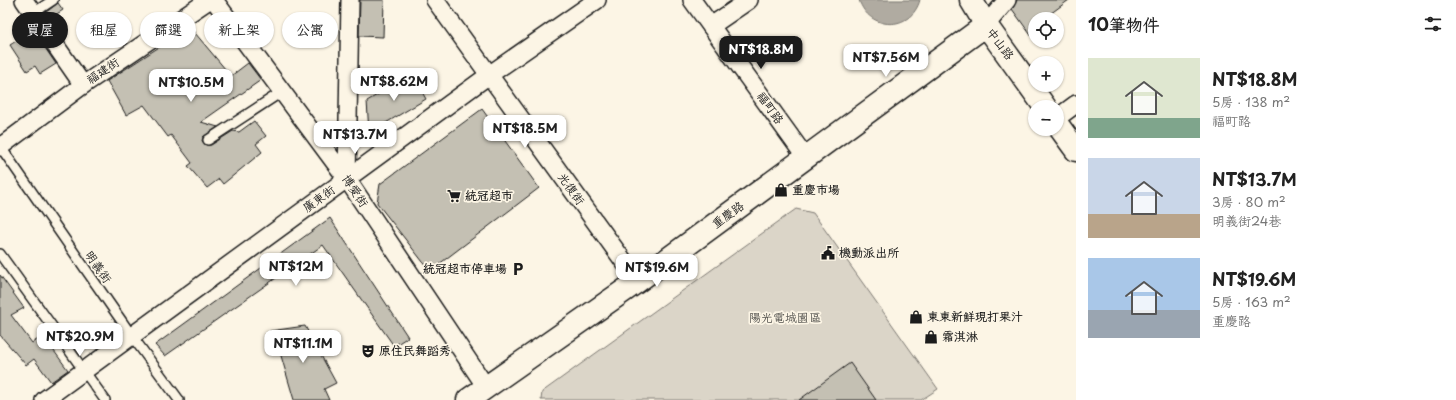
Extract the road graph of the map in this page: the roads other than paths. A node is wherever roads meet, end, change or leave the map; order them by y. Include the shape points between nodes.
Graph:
1 (53, 0) edge
2 (209, 0) edge
3 (214, 0) edge
4 (350, 0) edge
5 (435, 0) edge
6 (596, 0) edge
7 (692, 0) edge
8 (749, 0) edge
9 (972, 0) edge
10 (990, 0) edge
11 (1007, 0) edge
12 (28, 7) edge
13 (711, 26) junction
14 (986, 26) junction
15 (489, 75) junction
16 (83, 85) junction
17 (283, 91) junction
18 (1040, 100) edge
19 (1076, 104) edge
20 (1064, 113) edge
21 (1064, 134) edge
22 (208, 140) dead end
23 (0, 146) edge
24 (1076, 150) edge
25 (806, 158) junction
26 (347, 178) junction
27 (1, 258) edge
28 (638, 281) junction
29 (132, 336) junction
30 (84, 372) junction
31 (486, 387) junction
32 (44, 400) edge
33 (105, 400) edge
34 (179, 400) edge
35 (468, 400) edge

1 - 12 lane
2 - 16 street, 福建街
3 - 17 street, 博愛街
4 - 26 street
5 - 15 street, 光復街
6 - 15 street, 廣東街
7 - 13 street, 福町路
8 - 13 street
9 - 14 street, 中山路
10 - 14 street
11 - 14 street
12 - 16 street
13 - 25 street, 福町路
14 - 18 street, 中山路
14 - 25 street, 重慶路
15 - 26 street, 廣東街
15 - 28 street, 光復街
16 - 23 street, 福建街
17 - 22 lane
17 - 26 street, 博愛街
19 - 20 street
21 - 24 street
23 - 29 lane, 明義街
25 - 28 street, 重慶路
26 - 29 street, 廣東街
26 - 31 street, 博愛街
27 - 30 lane
28 - 31 street, 重慶路
29 - 30 street, 廣東街
29 - 34 lane, 明義街
30 - 32 street, 廣東街
30 - 33 lane
31 - 35 street, 重慶路

